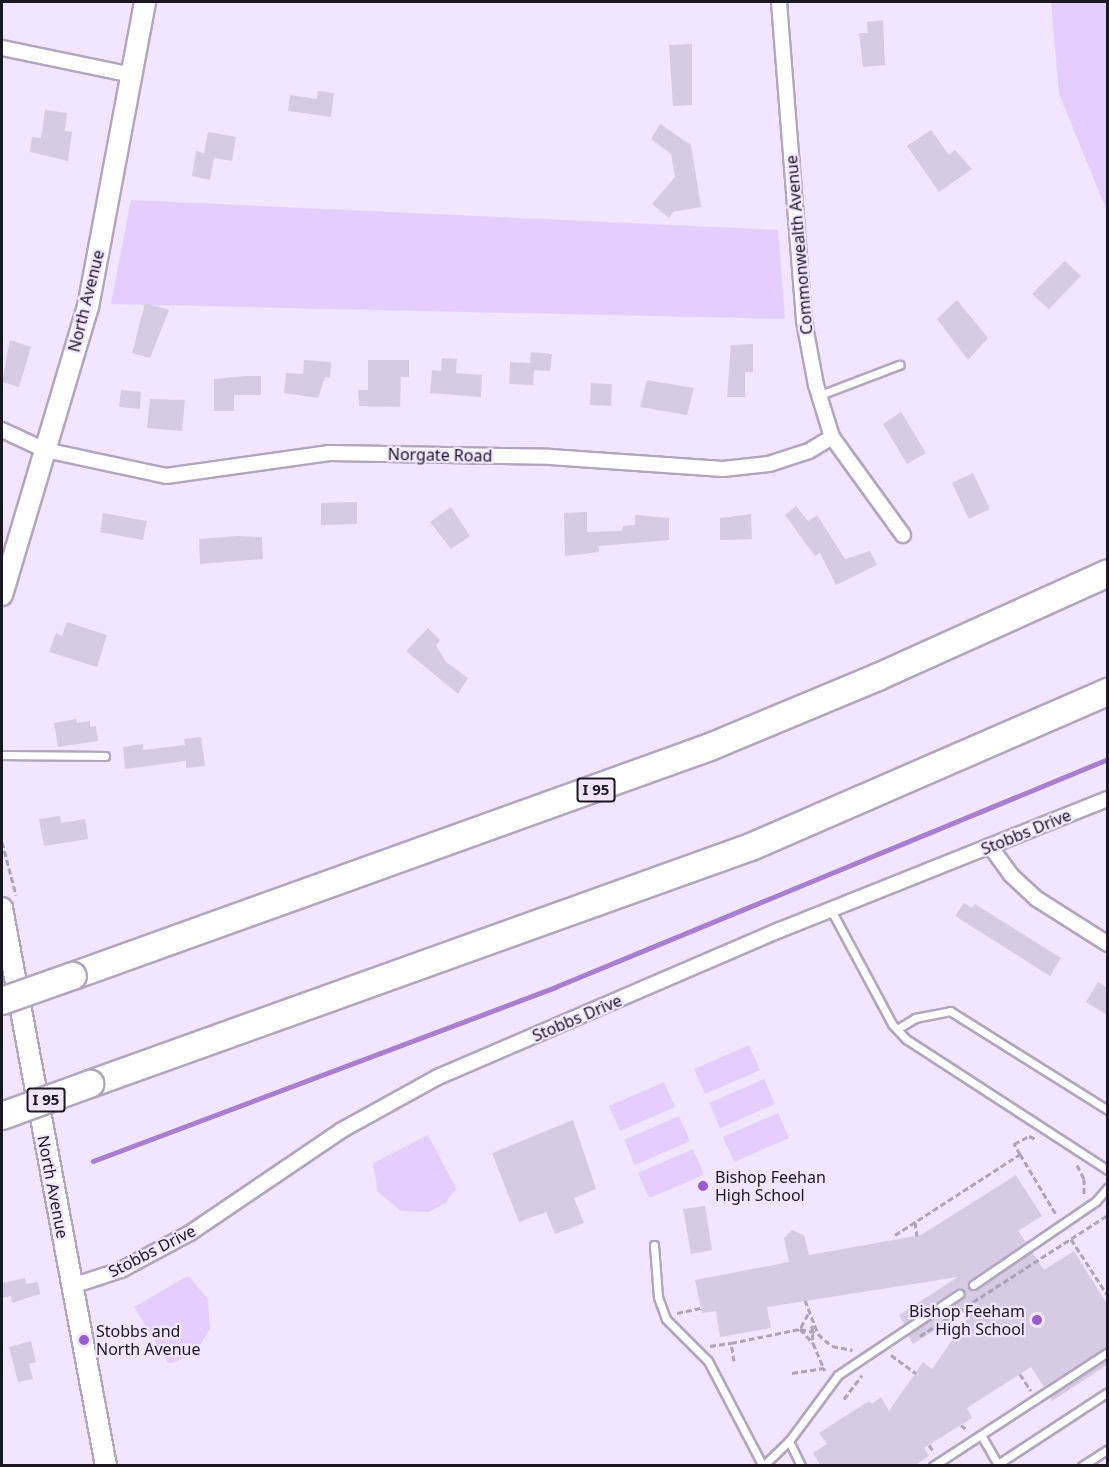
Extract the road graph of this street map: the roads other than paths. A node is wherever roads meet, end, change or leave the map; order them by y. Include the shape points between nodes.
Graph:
1 (145, 2) edge
2 (779, 2) edge
3 (2, 48) edge
4 (132, 75) junction
5 (899, 364) dead end
6 (820, 395) junction
7 (2, 430) edge
8 (832, 437) junction
9 (45, 450) junction
10 (903, 535) dead end
11 (1107, 573) edge
12 (2, 595) edge
13 (1107, 693) edge
14 (2, 755) edge
15 (105, 756) dead end
16 (1107, 799) edge
17 (990, 846) junction
18 (2, 908) edge
19 (831, 910) junction
20 (1107, 944) edge
21 (2, 1001) edge
22 (897, 1029) junction
23 (1107, 1110) edge
24 (2, 1116) edge
25 (1107, 1170) edge
26 (1107, 1187) edge
27 (654, 1245) dead end
28 (973, 1285) dead end
29 (72, 1286) junction
30 (959, 1294) dead end
31 (1107, 1352) edge
32 (1107, 1392) edge
33 (981, 1435) junction
34 (789, 1441) junction
35 (1107, 1449) edge
36 (999, 1465) edge
37 (106, 1466) edge
38 (763, 1466) edge
39 (801, 1466) edge
40 (933, 1466) edge
41 (1082, 1466) edge

1 - 4 main road, North Avenue
2 - 6 street, Commonwealth Avenue via 804,321
3 - 4 street
4 - 9 main road, North Avenue via 88,307
5 - 6 lane
6 - 8 street, Commonwealth Avenue
7 - 9 street, Norgate Road
8 - 9 street, Norgate Road via 809,451 769,464 723,469 550,457 329,453 166,476
8 - 10 street, Commonwealth Avenue
9 - 12 main road, North Avenue
11 - 21 highway, I 95, bridge via 897,669 710,747
13 - 24 highway, I 95, bridge via 752,847
14 - 15 lane
16 - 17 street, Stobbs Drive
17 - 19 street, Stobbs Drive
17 - 20 street via 1011,876 1037,899
18 - 29 main road, North Avenue
19 - 22 lane
19 - 29 street, Stobbs Drive via 438,1077 342,1130 190,1233 121,1270
22 - 23 lane via 915,1018 950,1011
22 - 25 lane
26 - 28 lane via 1087,1207
27 - 38 lane via 658,1297 666,1319 708,1361
29 - 37 main road, North Avenue
30 - 34 lane via 838,1375
31 - 33 lane
32 - 36 lane
33 - 36 lane
33 - 40 lane
34 - 38 lane
34 - 39 lane
35 - 41 lane

